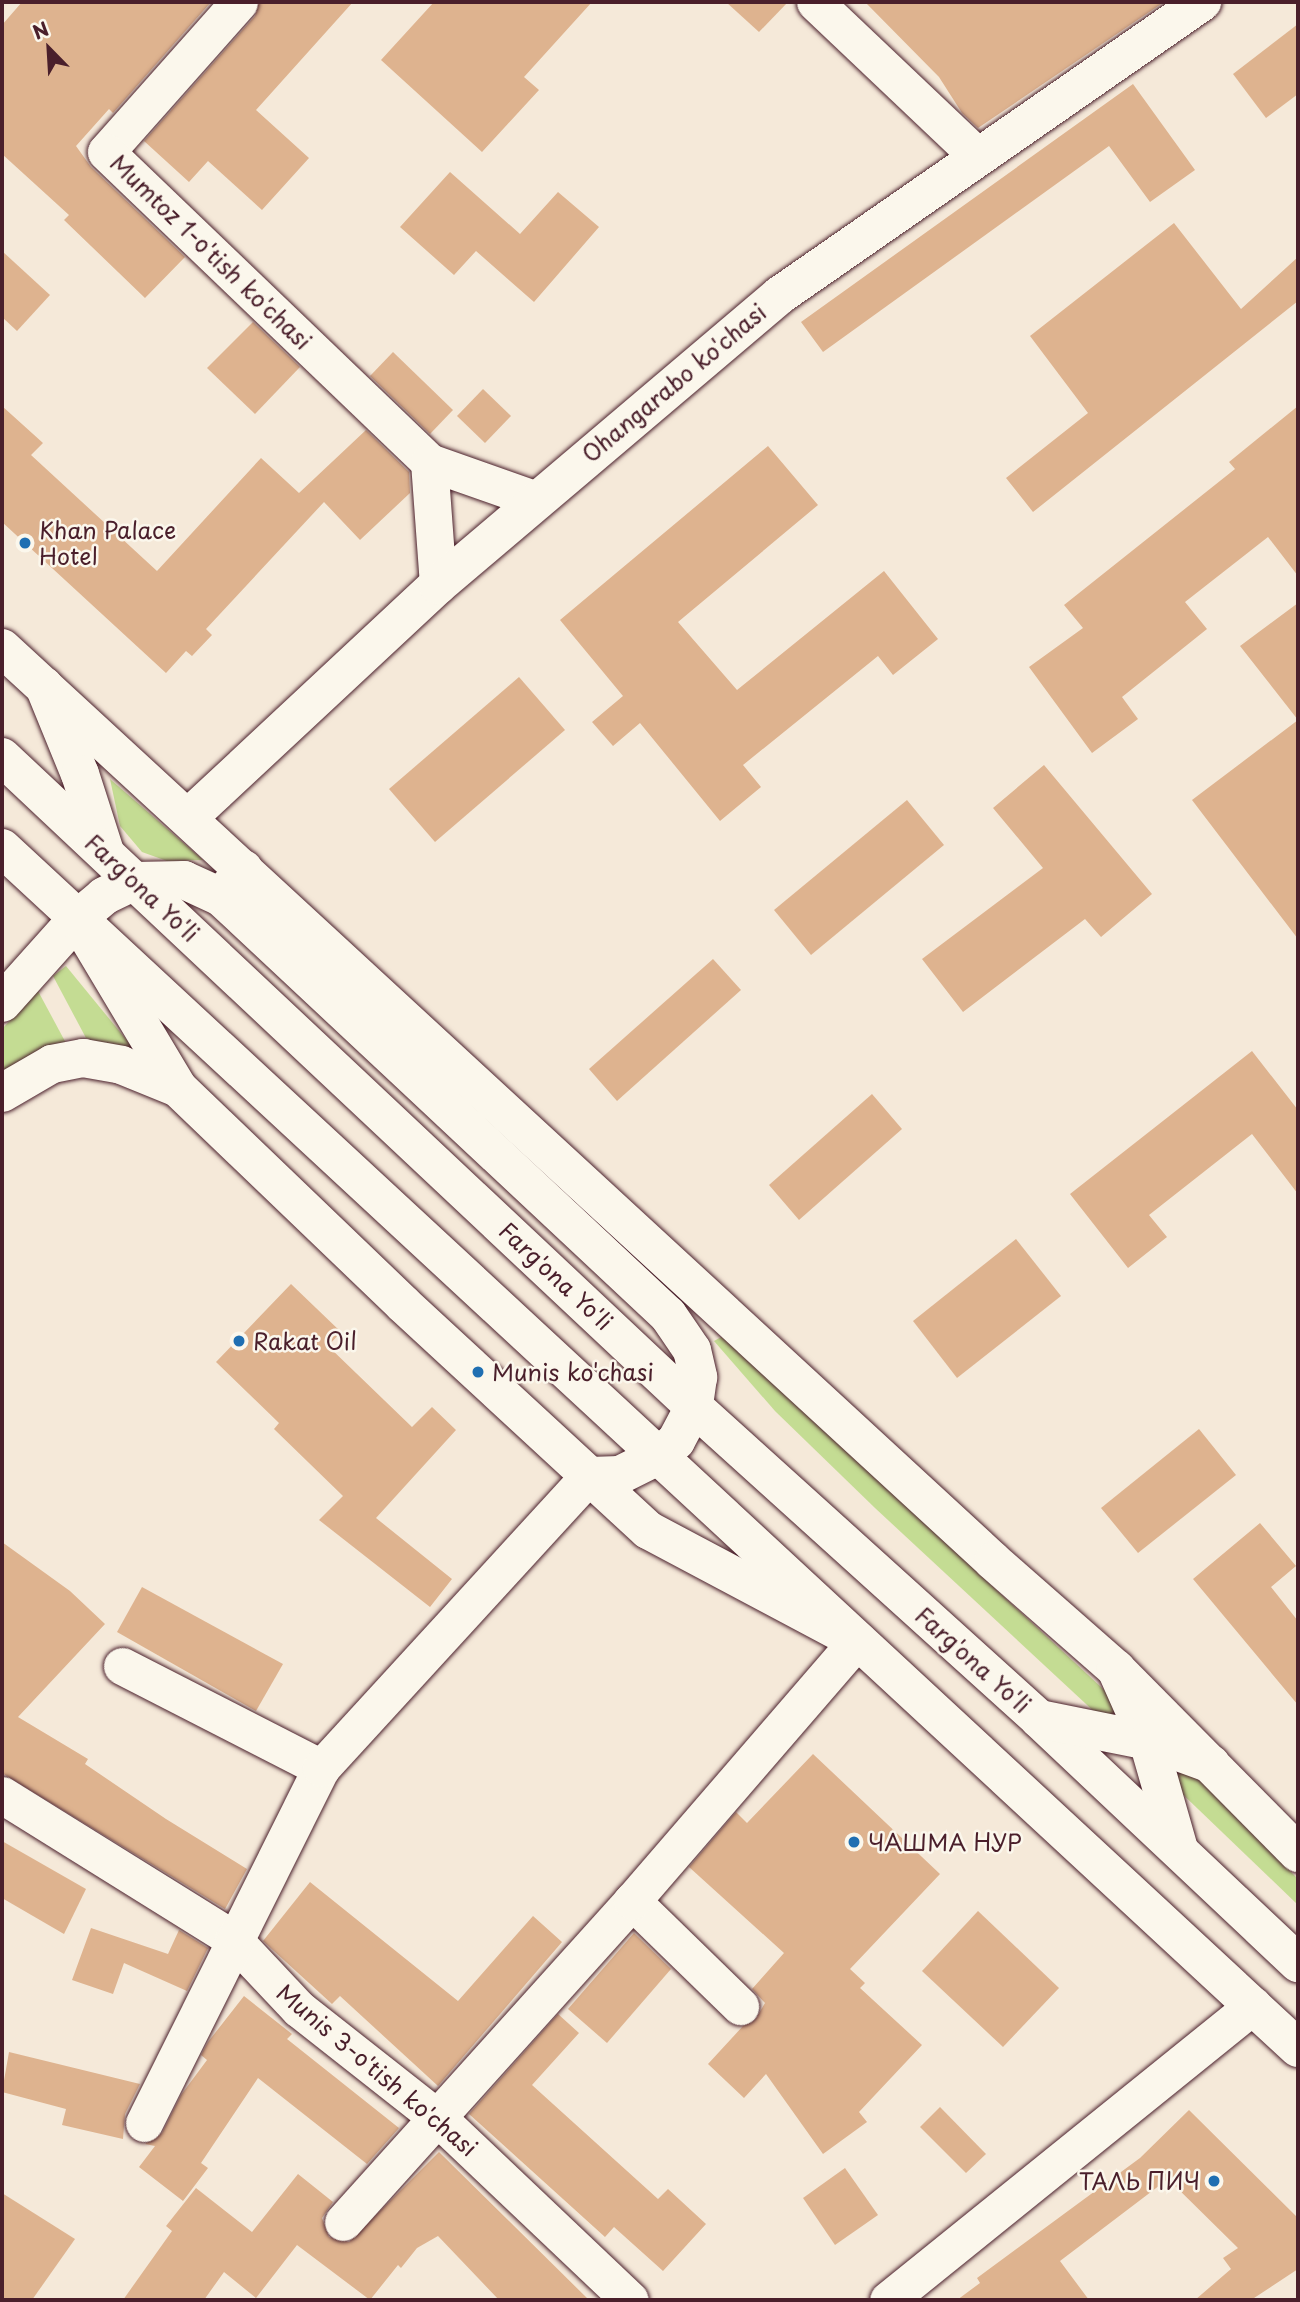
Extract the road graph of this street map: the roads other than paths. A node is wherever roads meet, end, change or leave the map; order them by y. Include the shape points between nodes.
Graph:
1 (239, 2) edge
2 (815, 2) edge
3 (1202, 2) edge
4 (977, 156) junction
5 (429, 462) junction
6 (537, 500) junction
7 (438, 586) junction
8 (2, 648) edge
9 (44, 686) junction
10 (2, 757) edge
11 (188, 818) junction
12 (2, 848) edge
13 (106, 854) junction
14 (135, 881) junction
15 (233, 883) junction
16 (77, 919) junction
17 (2, 1003) edge
18 (178, 1088) junction
19 (2, 1093) edge
20 (694, 1407) junction
21 (658, 1456) junction
22 (589, 1476) junction
23 (857, 1640) junction
24 (122, 1666) dead end
25 (1116, 1669) junction
26 (1039, 1719) junction
27 (1148, 1741) junction
28 (1211, 1764) junction
29 (321, 1768) junction
30 (2, 1795) edge
31 (1179, 1852) junction
32 (1298, 1853) edge
33 (632, 1901) junction
34 (233, 1939) junction
35 (1298, 1963) edge
36 (740, 2006) dead end
37 (1254, 2006) junction
38 (1298, 2048) edge
39 (439, 2119) junction
40 (144, 2123) dead end
41 (343, 2222) dead end
42 (630, 2300) edge
43 (888, 2300) edge

1 - 5 street, Mumtoz 1-o'tish ko'chasi via 106,152
2 - 4 street
3 - 4 main road, Ohangarabo ko'chasi
4 - 6 main road, Ohangarabo ko'chasi via 780,295
5 - 6 street, Mumtoz 1-o'tish ko'chasi
5 - 7 street
6 - 7 main road, Ohangarabo ko'chasi
7 - 11 main road, Ohangarabo ko'chasi
8 - 9 main road
9 - 11 main road
9 - 13 main road
10 - 13 main road, Farg'ona Yo'li
11 - 15 main road
12 - 16 main road
13 - 14 main road, Farg'ona Yo'li
14 - 15 main road
14 - 16 main road via 104,895
14 - 20 main road, Farg'ona Yo'li
15 - 20 main road via 668,1315 692,1350 698,1377
15 - 25 main road
16 - 17 main road
16 - 18 main road
16 - 21 main road
18 - 19 main road via 121,1065 83,1058 52,1064
18 - 22 main road
20 - 21 main road via 676,1441
20 - 26 main road, Farg'ona Yo'li
21 - 22 main road via 620,1475
21 - 23 main road
22 - 23 main road via 648,1530
22 - 29 street
23 - 33 street
23 - 37 main road
24 - 29 street
25 - 27 main road
25 - 28 main road
26 - 27 main road
26 - 31 main road, Farg'ona Yo'li
27 - 28 main road
27 - 31 main road
28 - 32 main road
29 - 34 street
30 - 34 street, Munis 3-o'tish ko'chasi
31 - 35 main road, Farg'ona Yo'li
33 - 36 street
33 - 39 street
34 - 39 street, Munis 3-o'tish ko'chasi via 299,2009
34 - 40 street
37 - 38 main road
37 - 43 street
39 - 41 street
39 - 42 street, Munis 3-o'tish ko'chasi

